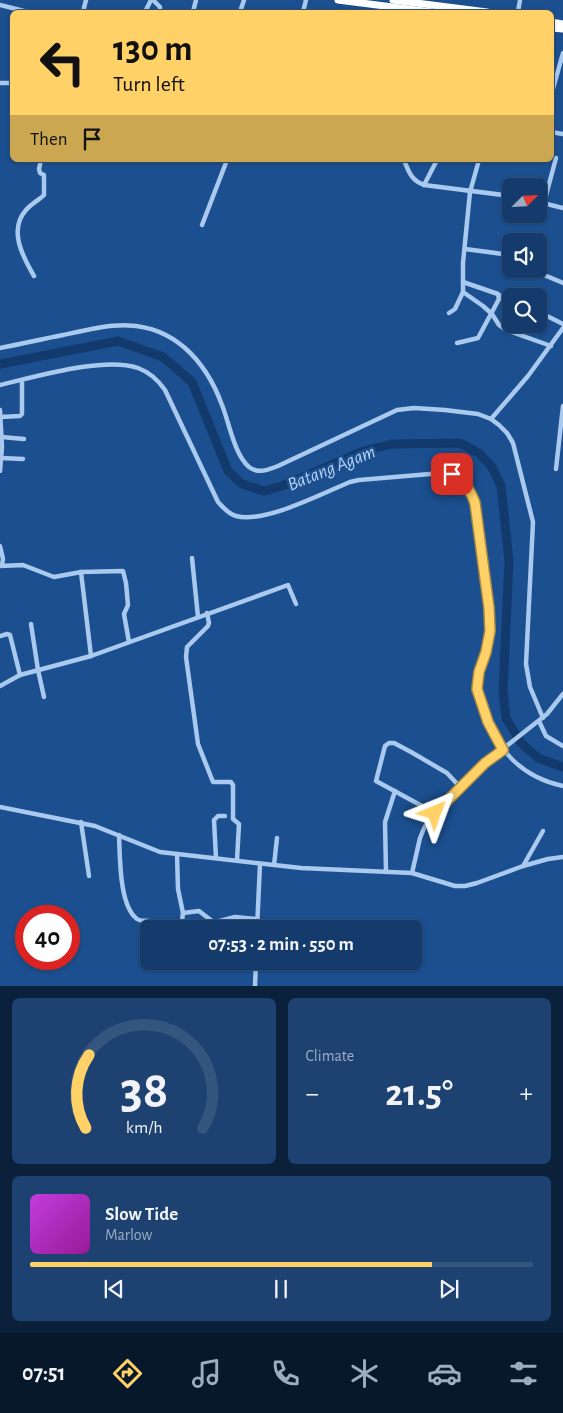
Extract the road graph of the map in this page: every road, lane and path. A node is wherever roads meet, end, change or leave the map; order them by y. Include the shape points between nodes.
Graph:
1 (152, 0) edge
2 (338, 0) edge
3 (393, 0) edge
4 (0, 5) edge
5 (423, 8) junction
6 (20, 10) edge
7 (160, 10) edge
8 (395, 10) edge
9 (408, 10) edge
10 (428, 10) edge
11 (446, 10) edge
12 (563, 53) edge
13 (554, 85) edge
14 (556, 158) dead end
15 (41, 162) edge
16 (226, 162) edge
17 (405, 162) edge
18 (436, 162) edge
19 (478, 162) edge
20 (548, 182) edge
21 (424, 185) junction
22 (470, 192) junction
23 (502, 195) edge
24 (548, 205) edge
25 (563, 208) edge
26 (202, 225) dead end
27 (465, 249) junction
28 (502, 254) edge
29 (34, 276) dead end
30 (547, 276) edge
31 (463, 282) junction
32 (563, 283) edge
33 (463, 292) junction
34 (502, 295) edge
35 (499, 296) junction
36 (449, 313) dead end
37 (492, 314) junction
38 (547, 317) edge
39 (563, 326) edge
40 (457, 344) dead end
41 (551, 346) junction
42 (0, 348) edge
43 (22, 380) junction
44 (0, 385) edge
45 (563, 408) edge
46 (0, 410) edge
47 (0, 417) edge
48 (491, 418) junction
49 (2, 437) junction
50 (24, 439) dead end
51 (1, 446) edge
52 (1, 458) edge
53 (23, 459) dead end
54 (0, 467) edge
55 (556, 469) dead end
56 (0, 471) edge
57 (0, 546) edge
58 (192, 558) dead end
59 (1, 565) edge
60 (81, 572) junction
61 (296, 604) dead end
62 (207, 613) junction
63 (198, 617) junction
64 (31, 624) dead end
65 (0, 636) edge
66 (129, 642) junction
67 (90, 656) junction
68 (38, 670) junction
69 (20, 675) junction
70 (0, 686) edge
71 (563, 694) edge
72 (44, 697) dead end
73 (541, 719) junction
74 (563, 746) edge
75 (503, 750) junction
76 (460, 786) junction
77 (563, 786) edge
78 (395, 791) junction
79 (0, 807) edge
80 (435, 813) junction
81 (225, 816) dead end
82 (81, 822) junction
83 (544, 831) dead end
84 (119, 835) junction
85 (277, 838) dead end
86 (177, 854) junction
87 (563, 857) edge
88 (216, 858) junction
89 (237, 860) junction
90 (260, 864) junction
91 (274, 865) junction
92 (523, 866) junction
93 (386, 872) junction
94 (412, 873) junction
95 (89, 876) dead end
96 (183, 913) junction
97 (141, 920) edge
98 (182, 920) edge
99 (213, 920) edge
100 (224, 920) edge
101 (257, 920) joint
102 (256, 970) edge
103 (255, 986) edge

1 - 7 street
2 - 8 highway
3 - 5 highway
4 - 6 street
5 - 9 highway
5 - 10 highway
5 - 11 highway
12 - 13 street
14 - 20 street
15 - 29 street via 44,195 27,208 19,223 20,249
16 - 26 street
17 - 21 street via 411,178
18 - 21 street
19 - 22 street
21 - 22 street
22 - 23 street
22 - 27 street
24 - 25 street
27 - 28 street
27 - 31 street
30 - 32 street
31 - 33 street
31 - 35 street
33 - 36 street via 455,309
33 - 37 street
34 - 35 street
35 - 37 street
37 - 40 street via 478,338
37 - 41 street via 506,330
38 - 39 street
39 - 41 street
41 - 48 street
42 - 48 street via 108,325 142,326 162,332 184,347 207,374 238,451 249,467 263,471 397,410 444,410
43 - 44 street
43 - 47 street via 21,415
43 - 75 street via 52,372 106,365 129,366 145,372 159,381 165,390 218,502 234,516 274,513 359,480 442,473 452,474 463,481 475,503 489,608 490,631 477,689 488,722
45 - 55 street
46 - 47 street
47 - 49 street
48 - 73 street via 513,443 532,514 526,664
49 - 50 street
49 - 51 street
51 - 52 street
52 - 53 street
52 - 54 street
54 - 56 street
57 - 59 street
58 - 63 street
59 - 60 street via 23,565 54,578
60 - 66 street via 124,572 128,604 124,613
60 - 67 street
61 - 62 street via 288,584
62 - 63 street
62 - 89 street via 210,623 187,647 186,657 199,749 213,782 231,782 233,785 232,819 239,824
63 - 66 street
64 - 68 street
65 - 69 street via 10,635
66 - 67 street
67 - 68 street
68 - 69 street
68 - 72 street
69 - 70 street
71 - 73 street
73 - 74 street via 546,736
73 - 75 street
75 - 76 street
75 - 77 street via 520,767
76 - 78 street via 447,773 391,743 384,746 376,778
76 - 80 street
78 - 80 street
78 - 93 street via 385,822
79 - 82 street
80 - 94 street via 420,838
81 - 88 street via 214,820
82 - 84 street
82 - 95 street
83 - 92 street
84 - 86 street via 160,852
84 - 97 street via 125,900 132,914
85 - 91 street
86 - 88 street
86 - 96 street via 178,889
87 - 92 street
88 - 89 street
89 - 90 street
90 - 91 street
90 - 101 street
91 - 93 street
92 - 94 street via 465,886
93 - 94 street
96 - 98 street
96 - 99 street via 199,911
100 - 101 street via 235,917
102 - 103 street

